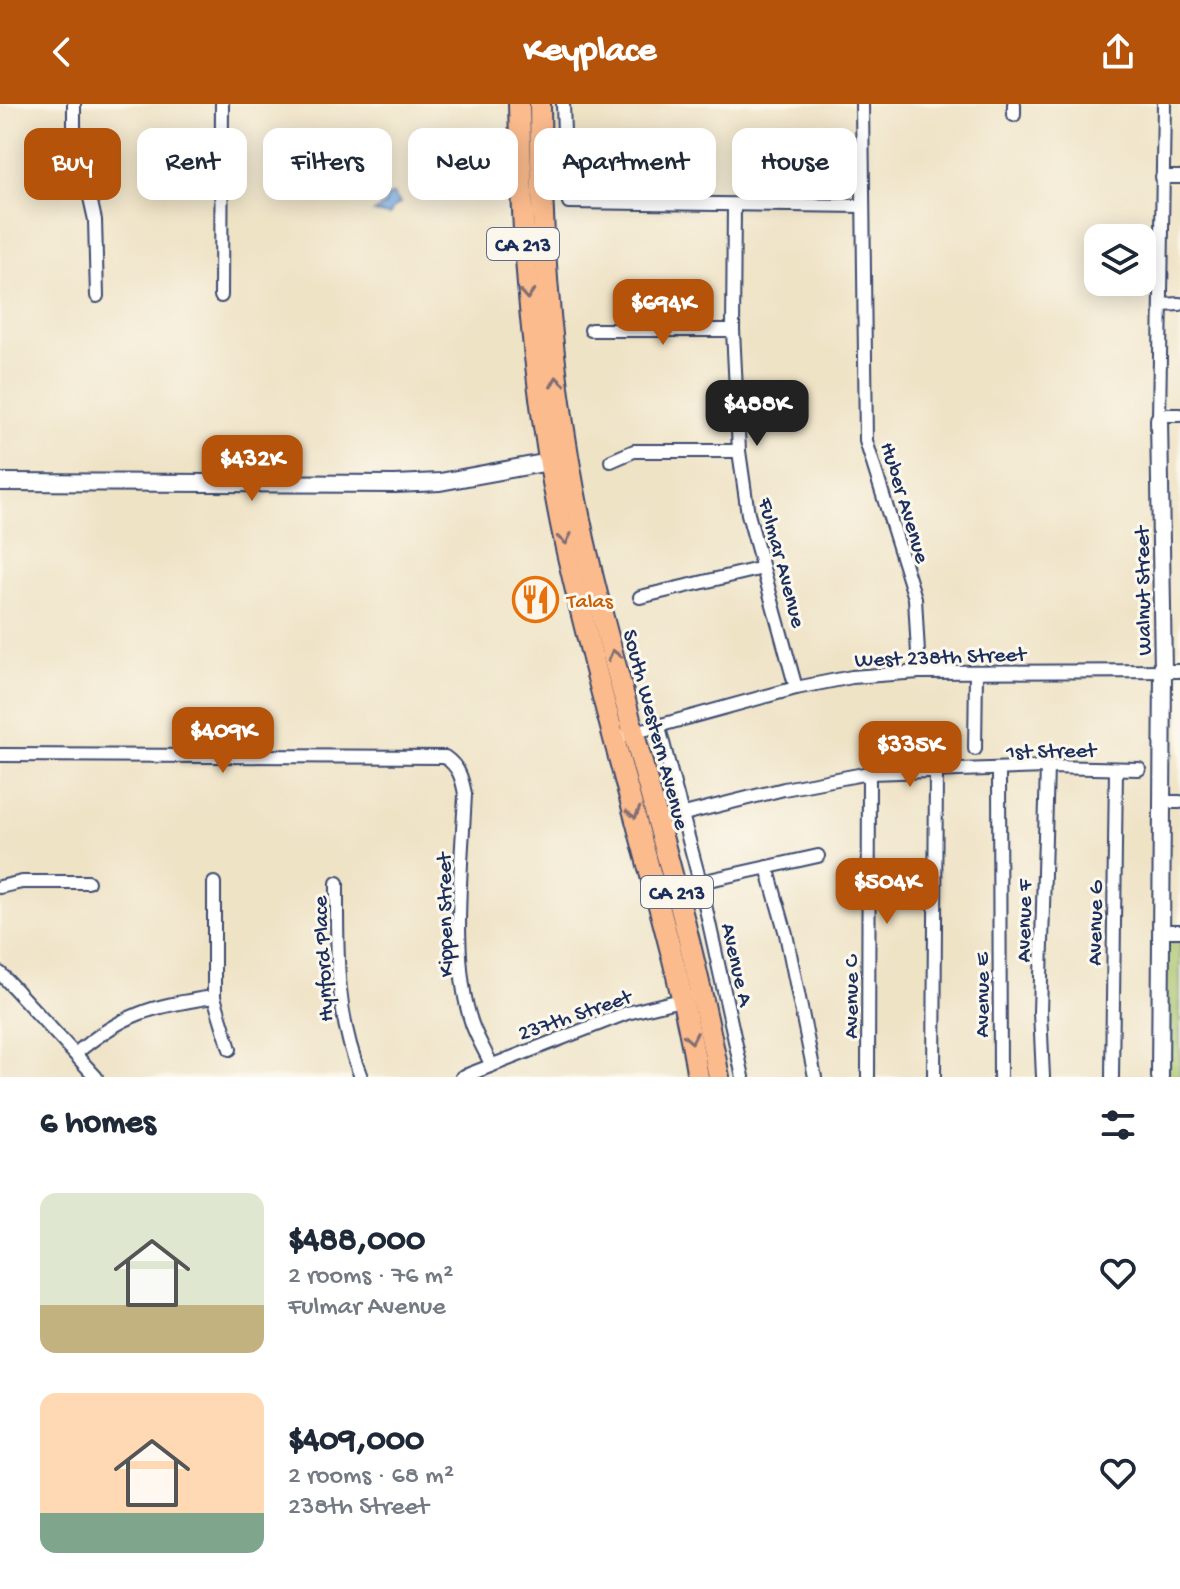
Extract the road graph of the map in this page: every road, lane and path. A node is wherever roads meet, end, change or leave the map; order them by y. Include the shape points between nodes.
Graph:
1 (74, 104) edge
2 (222, 104) edge
3 (519, 104) edge
4 (540, 104) edge
5 (563, 104) edge
6 (862, 104) edge
7 (1164, 104) edge
8 (1162, 177) junction
9 (1180, 177) edge
10 (734, 206) junction
11 (862, 206) junction
12 (97, 296) dead end
13 (221, 296) dead end
14 (1180, 304) edge
15 (1161, 305) junction
16 (591, 330) dead end
17 (733, 330) junction
18 (1180, 415) edge
19 (1159, 417) junction
20 (739, 451) junction
21 (559, 461) junction
22 (611, 461) dead end
23 (0, 482) edge
24 (763, 568) junction
25 (640, 597) dead end
26 (1172, 671) edge
27 (919, 672) junction
28 (976, 672) junction
29 (796, 688) junction
30 (658, 724) junction
31 (634, 731) junction
32 (614, 738) junction
33 (975, 749) dead end
34 (0, 755) edge
35 (1047, 767) junction
36 (1116, 769) junction
37 (1139, 769) dead end
38 (936, 770) junction
39 (999, 770) junction
40 (869, 773) junction
41 (1162, 802) junction
42 (1180, 802) edge
43 (680, 815) junction
44 (818, 856) dead end
45 (767, 867) junction
46 (88, 882) dead end
47 (700, 882) junction
48 (214, 883) dead end
49 (337, 883) dead end
50 (0, 887) edge
51 (1161, 931) junction
52 (1180, 931) edge
53 (0, 973) edge
54 (214, 997) junction
55 (692, 997) junction
56 (230, 1049) dead end
57 (75, 1054) junction
58 (491, 1064) junction
59 (96, 1077) edge
60 (361, 1077) edge
61 (462, 1077) edge
62 (698, 1077) edge
63 (719, 1077) edge
64 (743, 1077) edge
65 (815, 1077) edge
66 (868, 1077) edge
67 (934, 1077) edge
68 (1000, 1077) edge
69 (1043, 1077) edge
70 (1112, 1077) edge
71 (1160, 1077) edge

1 - 12 street via 74,127 95,220
2 - 13 street
3 -> 21 main road, South Western Avenue / CA 213 via 528,313
21 -> 4 main road, South Western Avenue / CA 213
5 - 10 street via 569,202
6 - 11 street, Huber Avenue
7 - 8 street, Walnut Street
8 - 9 street
8 - 15 street, Walnut Street
10 - 11 street
10 - 17 street, Fulmar Avenue
11 - 27 street, Huber Avenue via 866,441 915,598
14 - 15 street
15 - 19 street, Walnut Street
16 - 17 street
17 - 20 street, Fulmar Avenue
18 - 19 street
19 - 26 street, Walnut Street
20 - 22 street via 634,451
20 - 24 street, Fulmar Avenue
21 - 23 street via 440,482 395,484
31 -> 21 main road, South Western Avenue / CA 213
21 -> 32 main road, South Western Avenue / CA 213 via 572,572
24 - 25 street
24 - 29 street, Fulmar Avenue
26 - 28 street, West 238th Street
26 - 41 street, Walnut Street
27 - 28 street, West 238th Street
27 - 29 street, West 238th Street
28 - 33 street
29 - 30 street, West 238th Street
30 - 31 street, West 238th Street
30 - 43 street, Avenue A
31 - 32 street, West 238th Street
31 - 55 main road, South Western Avenue / CA 213
32 -> 55 main road, South Western Avenue / CA 213
34 - 58 street, Kippen Street via 445,757 454,763 465,794 460,955 464,994
35 - 36 street, 1st Street
35 - 39 street, 1st Street
35 - 69 street, Avenue F
36 - 37 street, 1st Street
36 - 70 street, Avenue G
38 - 39 street, 1st Street
38 - 40 street, 1st Street
38 - 67 street
39 - 68 street, Avenue E
40 - 43 street, 1st Street
40 - 66 street, Avenue C
41 - 42 street
41 - 51 street, Walnut Street
43 - 47 street, Avenue A
44 - 45 street
45 - 47 street
45 - 65 street
46 - 50 street
47 - 64 street, Avenue A
48 - 54 street
49 - 60 street, Hynford Place via 340,1006
51 - 52 street
51 - 71 street, Walnut Street
53 - 57 street
54 - 56 street
54 - 57 street via 147,1009 120,1021
55 - 58 street, 237th Street via 627,1013
55 -> 62 main road, South Western Avenue / CA 213
55 - 63 main road, South Western Avenue / CA 213
57 - 59 street
58 - 61 street, 237th Street

